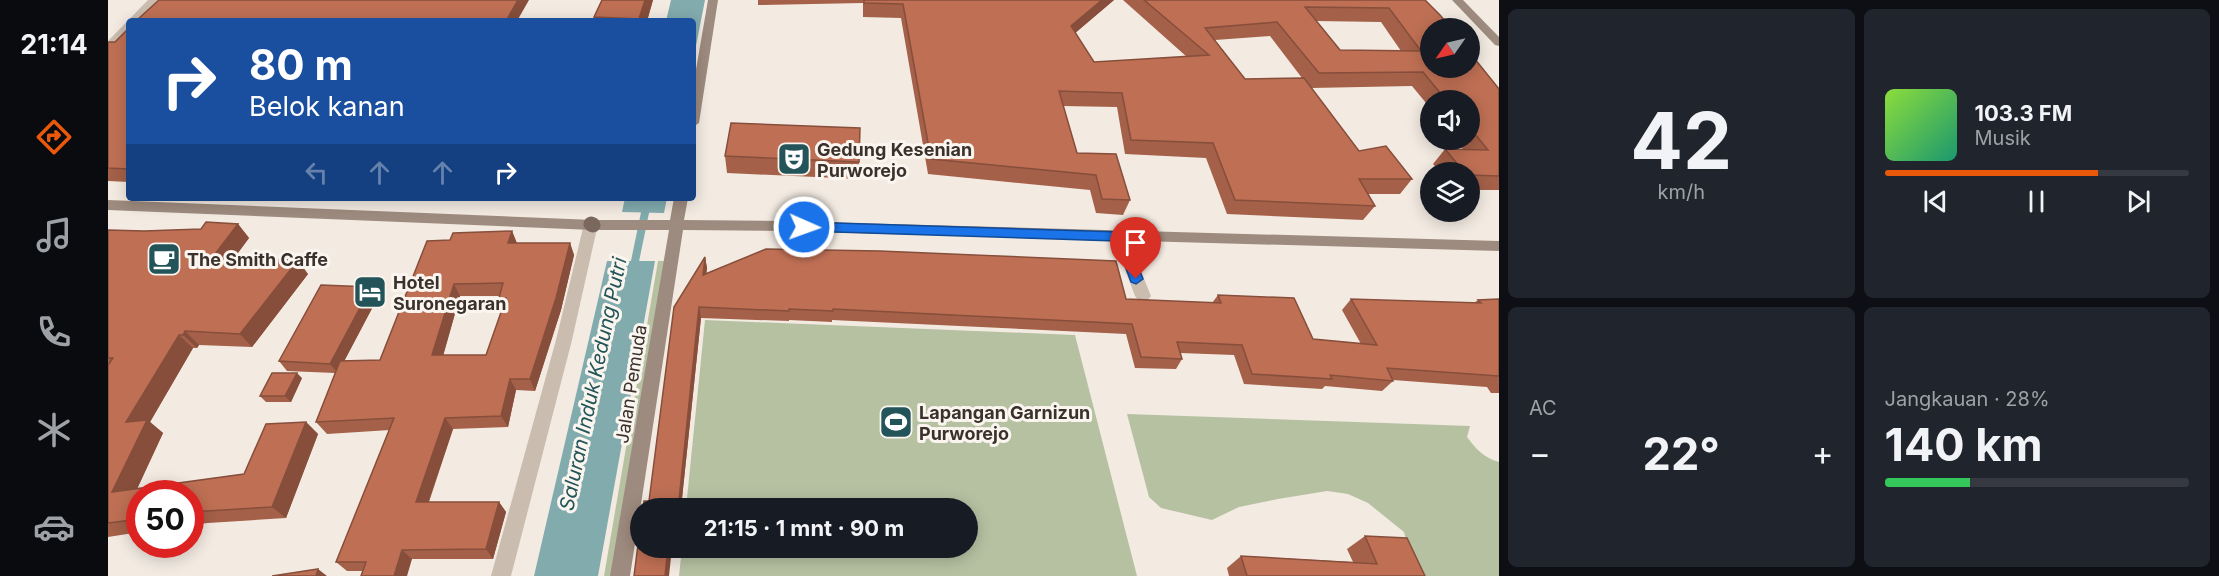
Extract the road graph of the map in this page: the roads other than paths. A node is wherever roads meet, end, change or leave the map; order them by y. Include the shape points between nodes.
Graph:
1 (154, 0) edge
2 (713, 0) edge
3 (1456, 0) edge
4 (136, 18) edge
5 (126, 28) edge
6 (1499, 43) edge
7 (108, 47) edge
8 (696, 105) edge
9 (680, 201) edge
10 (108, 205) edge
11 (592, 224) junction
12 (670, 226) junction
13 (1120, 237) junction
14 (1499, 246) edge
15 (1143, 296) dead end
16 (501, 576) edge
17 (620, 576) edge

1 - 4 street
2 - 8 main road
3 - 6 main road
5 - 7 street
9 - 12 main road, Jalan Pemuda
10 - 11 main road
11 - 12 main road
11 - 16 street
12 - 13 main road
12 - 17 main road, Jalan Pemuda
13 - 14 main road
13 - 15 street

